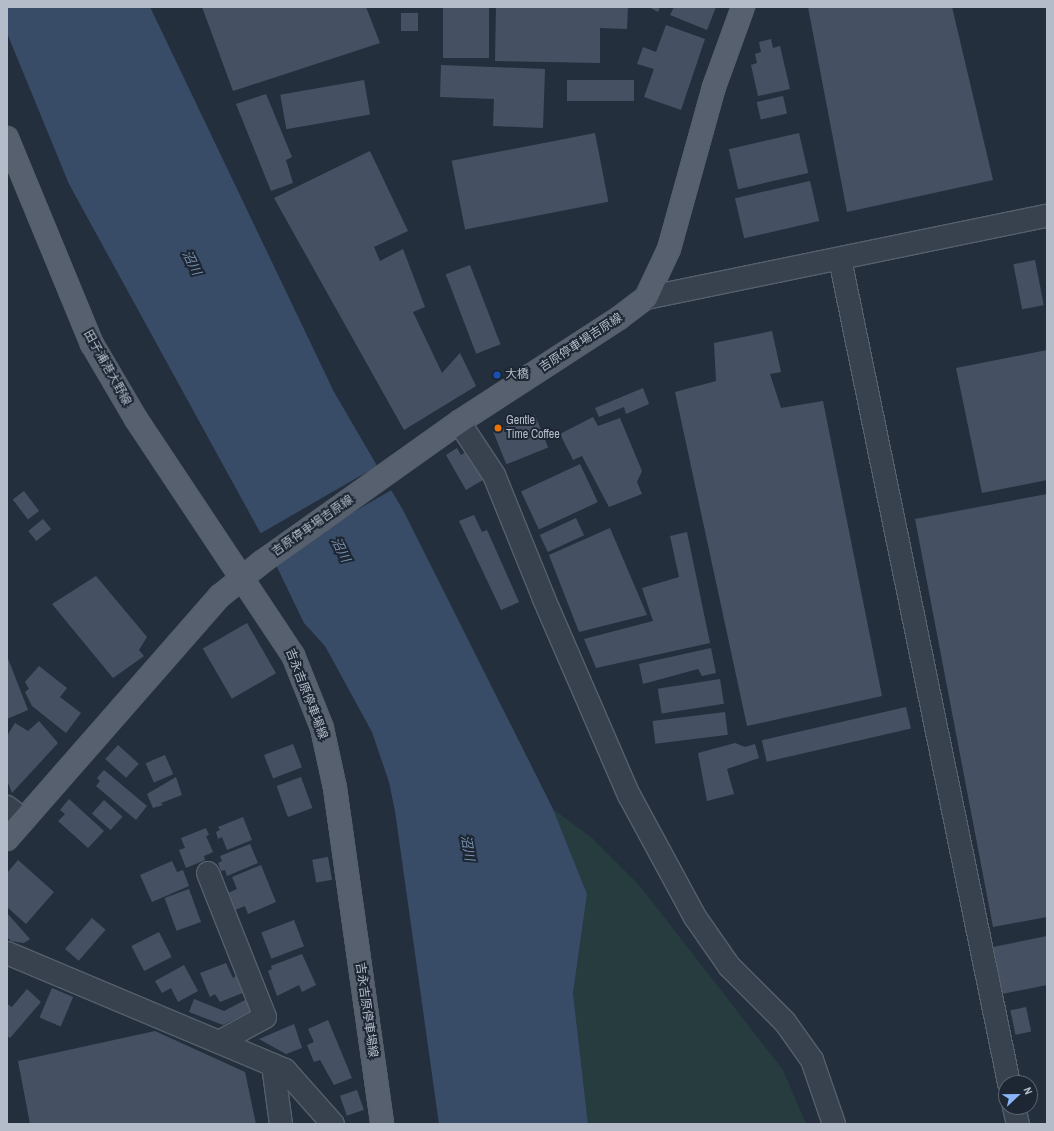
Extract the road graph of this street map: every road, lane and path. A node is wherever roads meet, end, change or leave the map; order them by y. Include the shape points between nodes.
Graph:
1 (743, 7) edge
2 (7, 138) edge
3 (1047, 216) edge
4 (840, 259) junction
5 (646, 298) junction
6 (459, 422) junction
7 (244, 577) junction
8 (15, 814) edge
9 (7, 839) edge
10 (208, 873) dead end
11 (7, 953) edge
12 (219, 1042) junction
13 (274, 1065) junction
14 (1008, 1075) edge
15 (281, 1124) edge
16 (333, 1124) edge
17 (382, 1124) edge
18 (834, 1124) edge

1 - 5 main road, 吉原停車場吉原線 via 714,87 668,249
2 - 7 main road, 田子浦港大野線 via 92,344 136,419
3 - 4 street
4 - 5 street
4 - 14 street
5 - 6 main road, 吉原停車場吉原線 via 620,318
6 - 7 main road, 吉原停車場吉原線
6 - 18 street via 494,475 629,794 695,918 729,966 785,1022 812,1060
7 - 8 main road via 202,614
7 - 17 main road, 吉永吉原停車場線 via 293,655 322,728 335,788
8 - 9 main road
10 - 12 street via 265,1016
11 - 12 street
12 - 13 street
13 - 15 street
13 - 16 street via 285,1070

